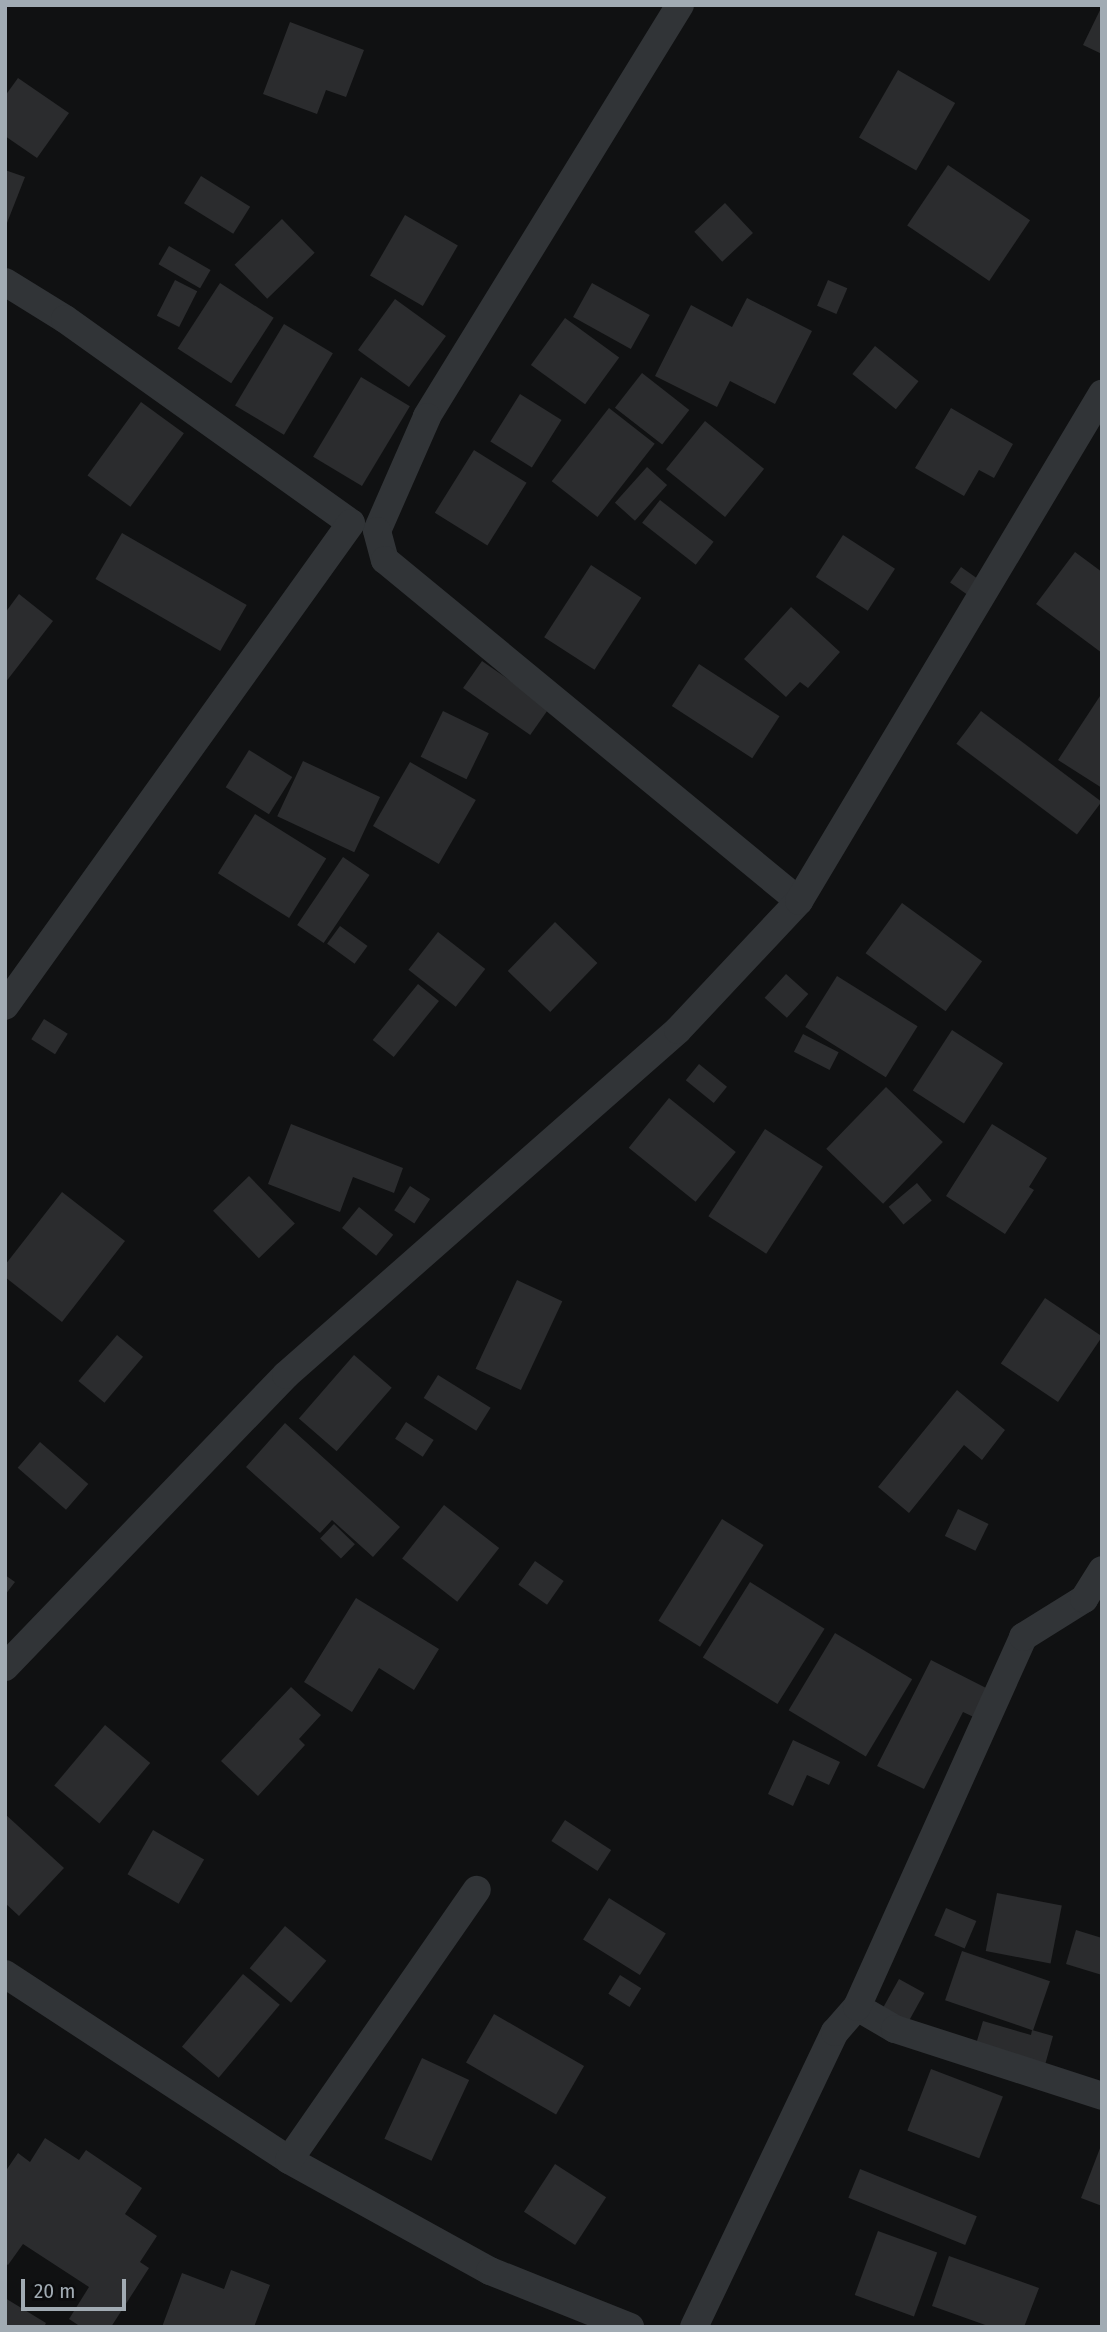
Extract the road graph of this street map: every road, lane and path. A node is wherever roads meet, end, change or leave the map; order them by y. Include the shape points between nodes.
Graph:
1 (680, 5) edge
2 (5, 282) edge
3 (1102, 394) edge
4 (799, 901) junction
5 (5, 1006) edge
6 (1102, 1570) edge
7 (5, 1667) edge
8 (477, 1890) dead end
9 (5, 1974) edge
10 (857, 2007) junction
11 (1102, 2096) edge
12 (289, 2160) junction
13 (631, 2327) edge
14 (694, 2327) edge

1 - 4 street via 427,417 377,531 384,560
2 - 5 street via 65,318 351,523
3 - 4 street
4 - 7 street via 678,1030 286,1375
6 - 10 street via 1084,1599 1023,1637
8 - 12 street
9 - 12 street
10 - 11 street via 895,2029
10 - 14 street via 835,2032
12 - 13 street via 490,2271

